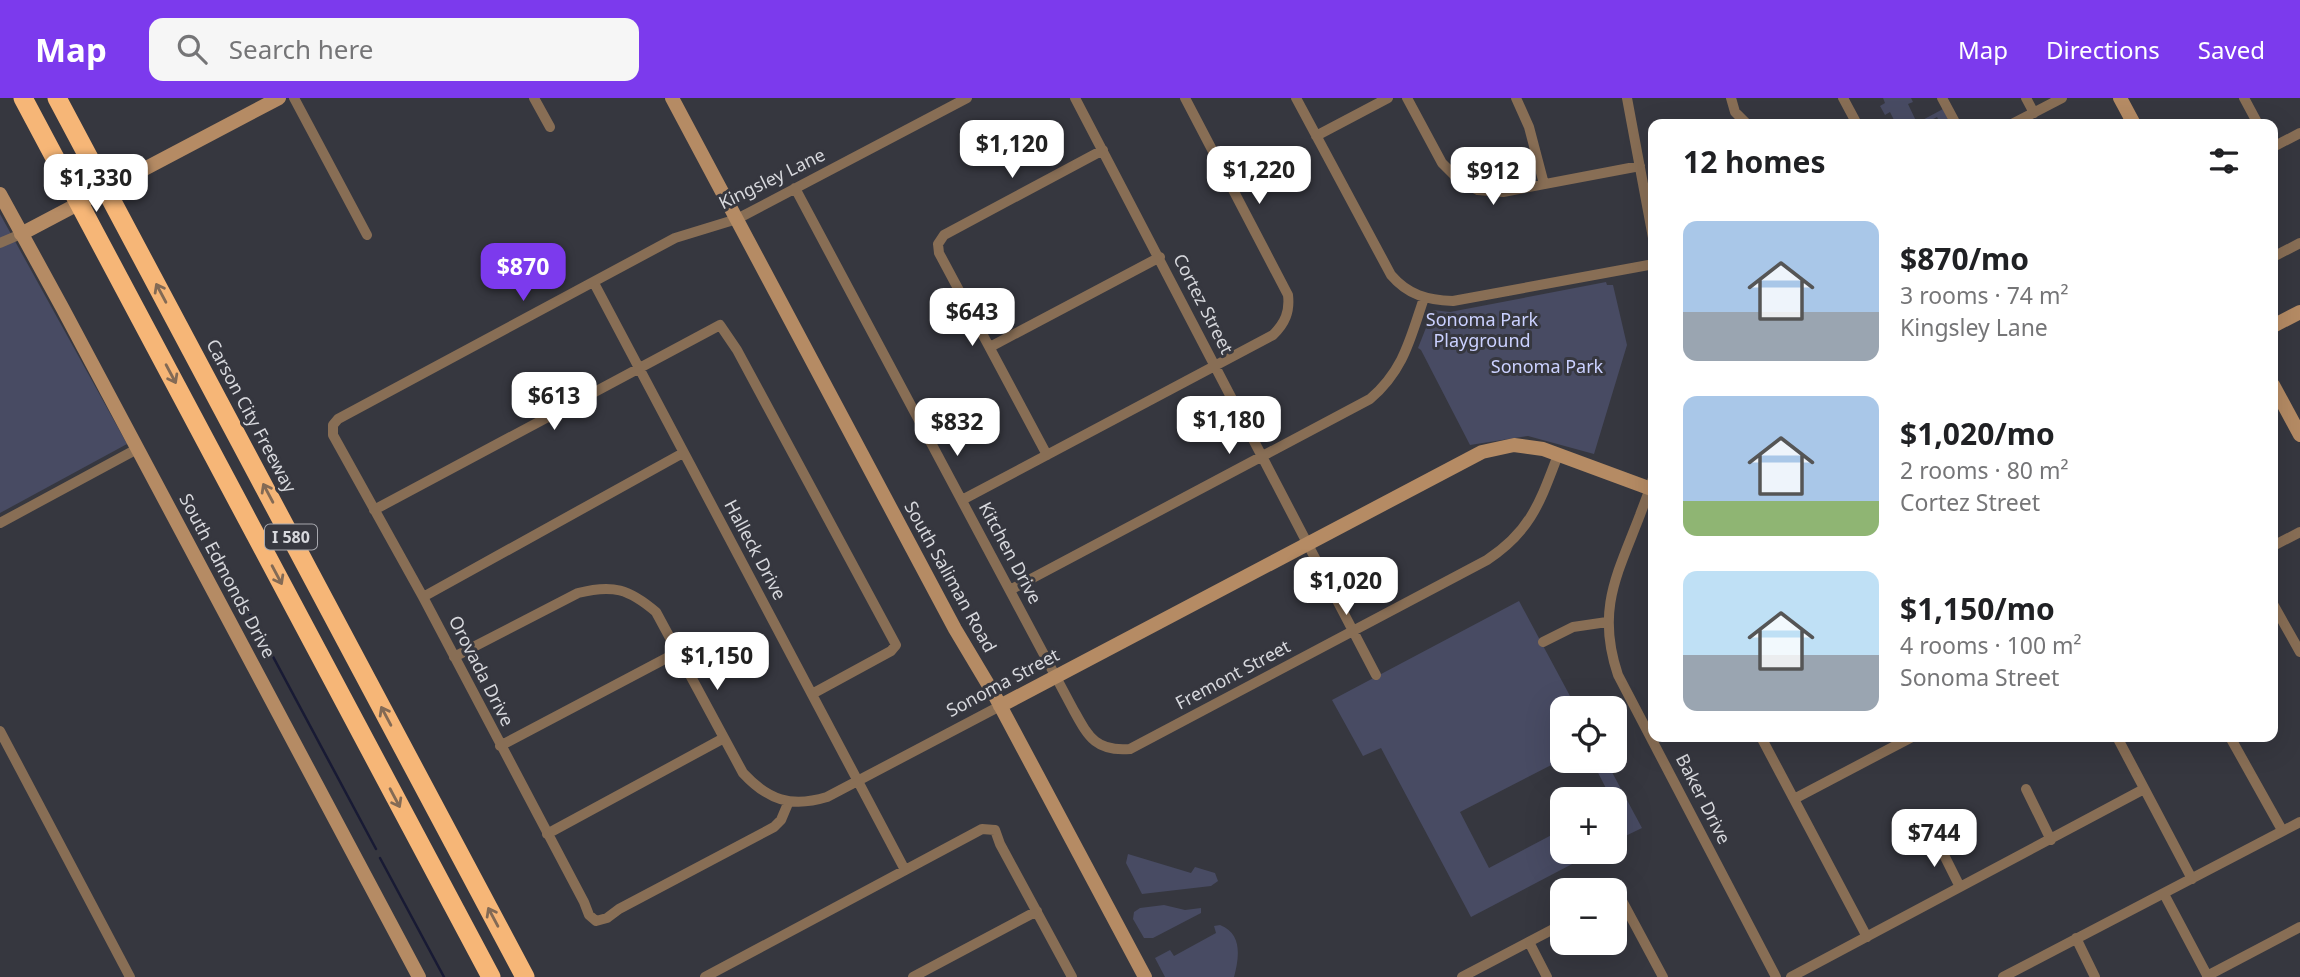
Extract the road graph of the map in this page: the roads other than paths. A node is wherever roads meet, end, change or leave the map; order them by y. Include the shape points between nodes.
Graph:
1 (23, 98) edge
2 (57, 98) edge
3 (279, 98) edge
4 (294, 98) edge
5 (534, 98) edge
6 (672, 98) edge
7 (967, 98) edge
8 (1075, 98) edge
9 (1185, 98) edge
10 (1296, 98) edge
11 (1388, 98) edge
12 (1407, 98) edge
13 (1516, 98) edge
14 (1627, 98) edge
15 (1731, 98) edge
16 (1843, 98) edge
17 (1942, 98) edge
18 (2026, 98) edge
19 (2062, 98) edge
20 (2120, 98) edge
21 (2244, 98) edge
22 (2030, 118) edge
23 (1742, 119) edge
24 (1854, 119) edge
25 (1953, 119) edge
26 (2131, 119) edge
27 (2255, 119) edge
28 (550, 127) dead end
29 (2300, 133) edge
30 (1316, 136) junction
31 (2278, 144) edge
32 (1103, 150) junction
33 (1640, 166) junction
34 (1544, 184) junction
35 (795, 188) junction
36 (0, 194) edge
37 (1648, 210) edge
38 (737, 219) junction
39 (21, 234) junction
40 (367, 235) dead end
41 (0, 243) edge
42 (2300, 243) edge
43 (2278, 254) edge
44 (1160, 257) junction
45 (1648, 265) edge
46 (594, 283) junction
47 (1424, 298) junction
48 (2300, 312) edge
49 (2278, 323) edge
50 (990, 347) junction
51 (1216, 366) junction
52 (640, 368) junction
53 (2278, 394) edge
54 (333, 425) joint
55 (2298, 428) edge
56 (137, 449) junction
57 (683, 453) junction
58 (1046, 454) junction
59 (1558, 454) junction
60 (1261, 457) junction
61 (1648, 488) edge
62 (1648, 499) edge
63 (962, 500) junction
64 (374, 510) junction
65 (0, 523) edge
66 (2300, 532) edge
67 (2278, 543) edge
68 (1307, 544) junction
69 (1010, 590) junction
70 (423, 597) junction
71 (2278, 613) edge
72 (1607, 622) junction
73 (1353, 631) junction
74 (1543, 642) dead end
75 (678, 652) junction
76 (2300, 652) edge
77 (454, 657) junction
78 (1376, 675) dead end
79 (1056, 677) junction
80 (812, 694) junction
81 (1000, 706) junction
82 (0, 731) edge
83 (1648, 732) edge
84 (724, 738) junction
85 (1653, 742) edge
86 (1764, 742) edge
87 (1902, 742) edge
88 (2120, 742) edge
89 (2233, 742) edge
90 (1099, 745) joint
91 (500, 746) junction
92 (858, 781) junction
93 (2025, 789) dead end
94 (2144, 789) junction
95 (1794, 799) junction
96 (789, 801) junction
97 (2300, 822) edge
98 (2282, 830) junction
99 (547, 834) junction
100 (1935, 837) dead end
101 (2051, 839) junction
102 (905, 870) junction
103 (2192, 879) junction
104 (1960, 887) junction
105 (2164, 894) junction
106 (1037, 911) junction
107 (1627, 913) edge
108 (2300, 927) edge
109 (1550, 931) edge
110 (1867, 937) junction
111 (2076, 938) junction
112 (1529, 942) junction
113 (2207, 976) edge
114 (130, 977) edge
115 (419, 977) edge
116 (491, 977) edge
117 (526, 977) edge
118 (705, 977) edge
119 (914, 977) edge
120 (1072, 977) edge
121 (1145, 977) edge
122 (1462, 977) edge
123 (1547, 977) edge
124 (1663, 977) edge
125 (1776, 977) edge
126 (1791, 977) edge
127 (2003, 977) edge
128 (2095, 977) edge

1 -> 116 highway, I 580
117 -> 2 highway, Carson City Freeway / I 580
3 - 39 street
4 - 40 street
5 - 28 street
6 - 38 street, South Saliman Road
7 - 35 street, Kingsley Lane
8 - 32 street, Cortez Street
9 - 51 street via 1288,295 1285,320 1273,335
10 - 30 street
11 - 30 street
12 - 34 street via 1442,163 1466,185 1503,192
13 - 34 street
14 - 33 street
15 - 23 street
16 - 24 street
17 - 25 street
18 - 22 street
19 - 22 street
20 - 26 street
21 - 27 street
29 - 31 street
30 - 47 street via 1391,275
32 - 44 street, Cortez Street
32 - 50 street via 941,238 939,253
33 - 34 street
33 - 37 street
35 - 38 street, Kingsley Lane
35 - 63 street, Kitchen Drive
36 - 39 street, South Edmonds Drive
38 - 46 street, Kingsley Lane via 675,237
38 - 81 street, South Saliman Road
39 - 41 street
39 - 56 street, South Edmonds Drive
42 - 43 street
44 - 50 street
44 - 51 street, Cortez Street
45 - 47 street via 1452,301
46 - 52 street, Halleck Drive
46 - 54 street, Kingsley Lane
47 - 60 street via 1405,356 1387,385 1370,399
48 - 49 street
50 - 58 street
51 - 58 street
51 - 60 street, Cortez Street
52 - 57 street, Halleck Drive
52 - 64 street
52 - 80 street via 720,325 896,645
53 - 55 street
54 - 64 street, Orovada Drive via 333,435
56 - 65 street
56 - 115 street, South Edmonds Drive
57 - 70 street
57 - 80 street, Halleck Drive
58 - 63 street
59 - 61 street, Sonoma Street
59 - 68 street, Sonoma Street via 1514,445 1482,452
59 - 73 street, Fremont Street via 1528,523 1506,548
60 - 68 street, Cortez Street
60 - 69 street
62 - 72 street, Baker Drive via 1615,582
63 - 69 street, Kitchen Drive
64 - 70 street, Orovada Drive
66 - 67 street
68 - 73 street, Cortez Street
68 - 79 street, Sonoma Street
69 - 79 street, Kitchen Drive
70 - 77 street, Orovada Drive
71 - 76 street
72 - 74 street via 1573,627
72 - 83 street, Baker Drive via 1618,675
73 - 78 street, Cortez Street
73 - 90 street, Fremont Street via 1130,749
75 - 77 street, Sonoma Street via 656,612 639,597 616,588 598,588 568,596
75 - 84 street, Sonoma Street
75 - 91 street
77 - 91 street, Orovada Drive
79 - 81 street, Sonoma Street
79 - 90 street, Kitchen Drive via 1088,736
80 - 92 street, Halleck Drive
81 - 92 street, Sonoma Street
81 - 121 street, South Saliman Road
82 - 114 street
84 - 96 street, Sonoma Street via 756,787
84 - 99 street
85 - 125 street, Baker Drive
86 - 95 street
87 - 95 street
88 - 94 street
89 - 98 street
91 - 99 street, Orovada Drive
92 - 96 street, Sonoma Street via 811,802
92 - 102 street, Halleck Drive
93 - 101 street
94 - 101 street
94 - 103 street
95 - 110 street
96 - 99 street, Orovada Drive via 774,827 596,921
97 - 98 street
98 - 103 street
100 - 104 street
101 - 104 street
102 - 106 street via 990,828
102 - 118 street
103 - 105 street
104 - 110 street
105 - 111 street
105 - 113 street
106 - 119 street
106 - 120 street
107 - 124 street
108 - 113 street
109 - 112 street
110 - 126 street
111 - 127 street
111 - 128 street
112 - 122 street
112 - 123 street

